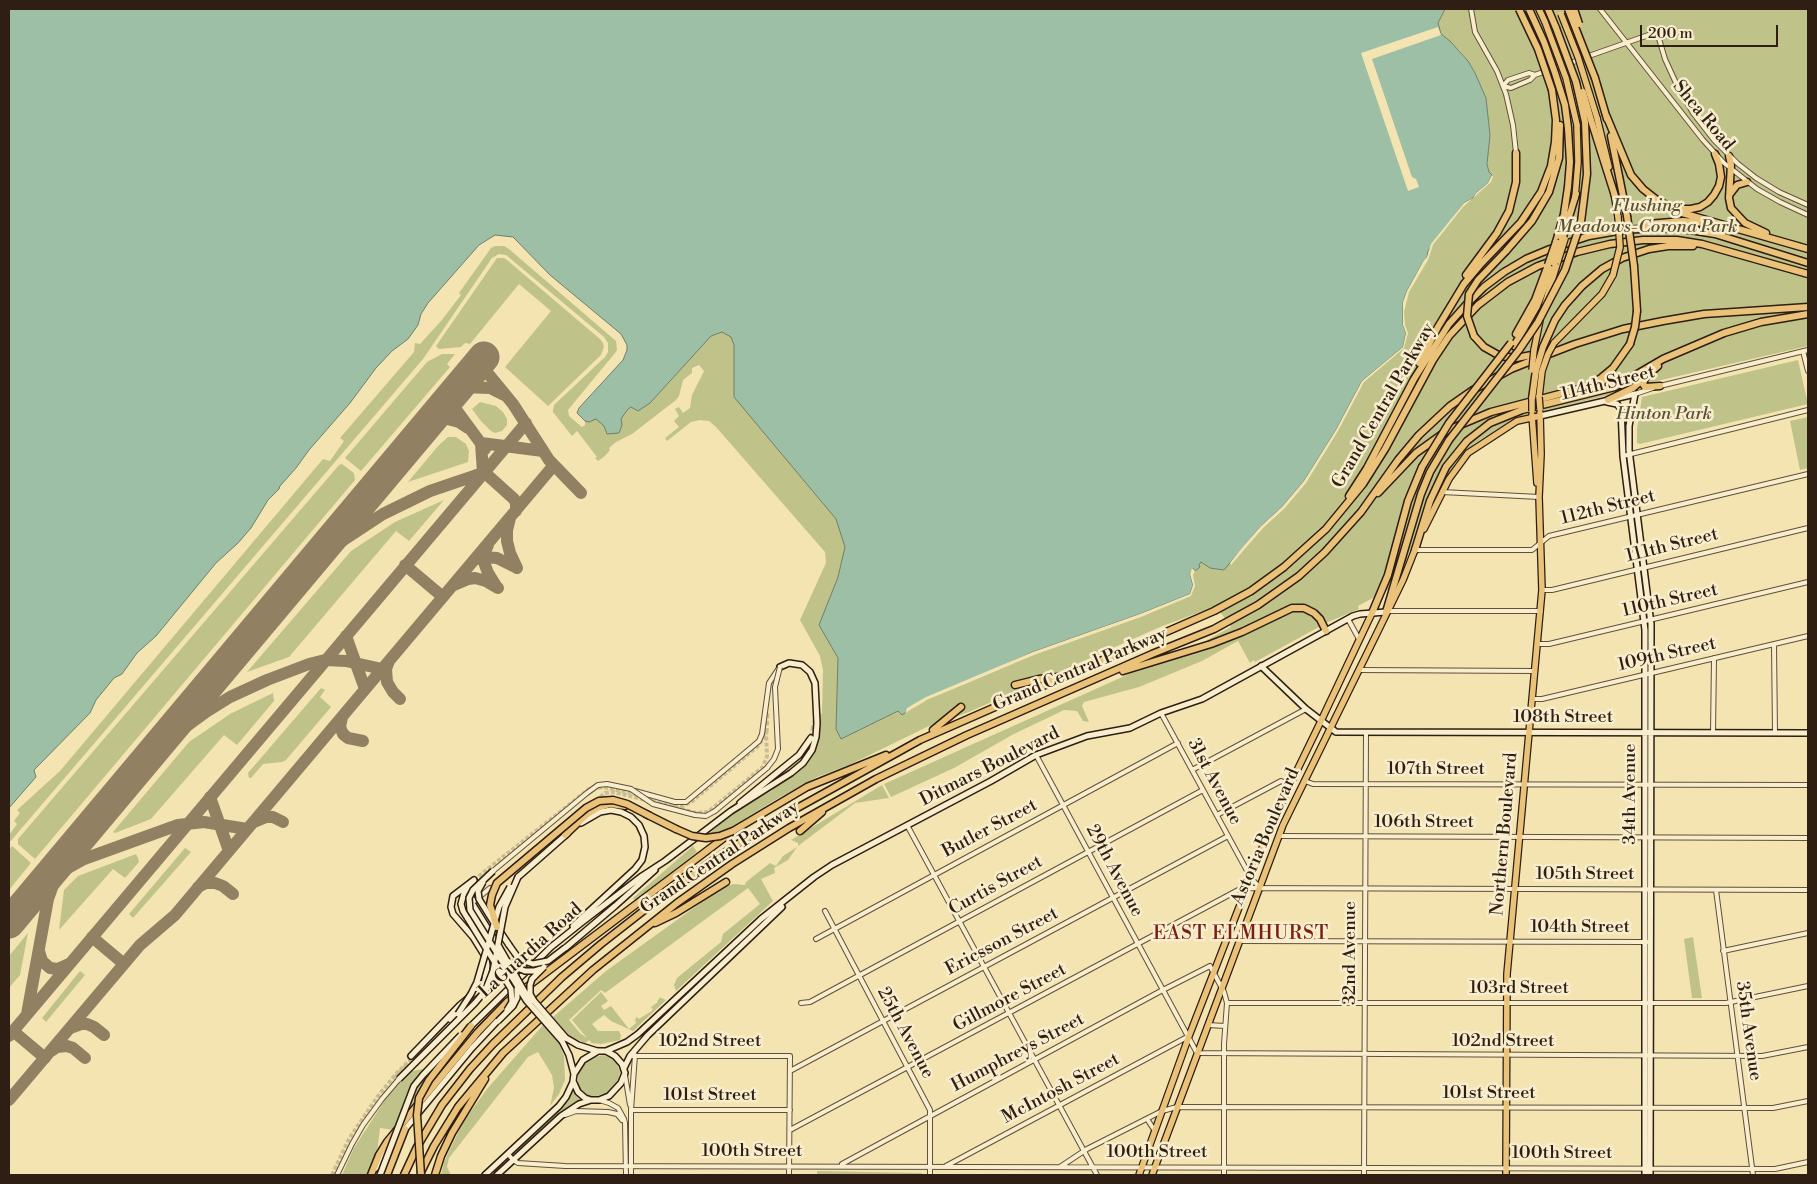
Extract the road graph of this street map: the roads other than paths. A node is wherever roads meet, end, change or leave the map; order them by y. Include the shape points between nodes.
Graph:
1 (1473, 9) edge
2 (1519, 9) edge
3 (1529, 9) edge
4 (1539, 9) edge
5 (1548, 9) edge
6 (1568, 9) edge
7 (1574, 9) edge
8 (1600, 9) edge
9 (1560, 12) edge
10 (1626, 43) junction
11 (1535, 75) junction
12 (1595, 78) junction
13 (1503, 86) junction
14 (1606, 115) junction
15 (1591, 120) junction
16 (1558, 131) junction
17 (1516, 153) joint
18 (1715, 154) junction
19 (1729, 156) junction
20 (1731, 169) junction
21 (1747, 182) junction
22 (1576, 194) joint
23 (1614, 196) joint
24 (1729, 200) junction
25 (1808, 205) edge
26 (1668, 206) junction
27 (1808, 215) edge
28 (1743, 231) junction
29 (1589, 236) junction
30 (1561, 240) junction
31 (1799, 246) junction
32 (1808, 248) edge
33 (1726, 250) junction
34 (1554, 263) junction
35 (1808, 263) edge
36 (1808, 274) edge
37 (1808, 307) edge
38 (1808, 314) edge
39 (1438, 327) junction
40 (1630, 344) junction
41 (1567, 347) junction
42 (1806, 350) edge
43 (1674, 354) junction
44 (1537, 370) junction
45 (1808, 371) edge
46 (1647, 376) junction
47 (1639, 383) junction
48 (1660, 386) junction
49 (1635, 394) junction
50 (1532, 399) joint
51 (1560, 400) junction
52 (1608, 400) junction
53 (1600, 402) junction
54 (1398, 408) junction
55 (1808, 410) edge
56 (1532, 414) junction
57 (1540, 416) junction
58 (1630, 454) junction
59 (1623, 456) junction
60 (1808, 474) edge
61 (1442, 492) junction
62 (1539, 497) junction
63 (1361, 512) junction
64 (1638, 515) junction
65 (1630, 517) junction
66 (1808, 528) edge
67 (1541, 544) junction
68 (1304, 550) junction
69 (1415, 550) junction
70 (1644, 567) junction
71 (1637, 569) junction
72 (1808, 582) edge
73 (1542, 590) junction
74 (1386, 612) junction
75 (1541, 612) junction
76 (1372, 613) junction
77 (1348, 619) junction
78 (1651, 620) junction
79 (1644, 621) junction
80 (1326, 631) junction
81 (1808, 636) edge
82 (1359, 639) junction
83 (1538, 644) junction
84 (1774, 644) junction
85 (1714, 658) junction
86 (1261, 666) junction
87 (780, 667) junction
88 (1359, 670) junction
89 (1535, 671) junction
90 (1648, 674) junction
91 (1064, 676) junction
92 (1105, 676) junction
93 (1015, 685) dead end
94 (1532, 699) junction
95 (962, 707) dead end
96 (1306, 709) junction
97 (1161, 713) junction
98 (1321, 721) junction
99 (1331, 728) junction
100 (1366, 732) junction
101 (1530, 732) junction
102 (1648, 732) junction
103 (1714, 733) junction
104 (1775, 733) junction
105 (1808, 733) edge
106 (811, 738) tunnel mouth
107 (920, 740) junction
108 (1178, 744) junction
109 (904, 748) junction
110 (1036, 755) junction
111 (1192, 770) junction
112 (1305, 781) junction
113 (1366, 784) junction
114 (1525, 784) junction
115 (1290, 785) junction
116 (1648, 785) junction
117 (1808, 785) edge
118 (631, 790) junction
119 (1204, 790) junction
120 (832, 802) junction
121 (1063, 806) junction
122 (731, 812) junction
123 (1217, 815) junction
124 (650, 816) junction
125 (907, 825) junction
126 (733, 831) junction
127 (800, 831) dead end
128 (565, 836) junction
129 (1228, 836) junction
130 (1279, 836) junction
131 (1365, 836) junction
132 (1520, 837) junction
133 (1648, 837) junction
134 (1808, 838) edge
135 (1089, 851) junction
136 (665, 861) junction
137 (493, 870) junction
138 (934, 876) junction
139 (518, 877) junction
140 (1251, 878) junction
141 (474, 880) junction
142 (726, 882) dead end
143 (490, 888) dead end
144 (1245, 888) junction
145 (1260, 888) junction
146 (1365, 889) junction
147 (1515, 889) junction
148 (1648, 889) junction
149 (1716, 890) junction
150 (1808, 890) edge
151 (790, 898) junction
152 (1113, 898) junction
153 (472, 903) junction
154 (463, 911) junction
155 (825, 911) dead end
156 (959, 922) junction
157 (497, 927) junction
158 (645, 928) junction
159 (834, 929) junction
160 (1808, 933) edge
161 (816, 939) dead end
162 (1240, 940) junction
163 (1365, 941) junction
164 (1510, 942) junction
165 (1648, 942) junction
166 (1138, 944) junction
167 (498, 945) junction
168 (552, 947) junction
169 (564, 948) junction
170 (1723, 950) junction
171 (544, 967) junction
172 (984, 967) junction
173 (1214, 974) junction
174 (858, 975) junction
175 (484, 985) joint
176 (517, 986) junction
177 (1808, 986) edge
178 (1163, 990) junction
179 (1223, 990) junction
180 (477, 991) junction
181 (1364, 1002) junction
182 (1730, 1002) junction
183 (800, 1003) dead end
184 (1227, 1003) junction
185 (1507, 1003) junction
186 (1648, 1003) junction
187 (537, 1013) junction
188 (458, 1014) tunnel mouth
189 (1009, 1014) junction
190 (450, 1020) tunnel mouth
191 (498, 1020) junction
192 (883, 1022) junction
193 (1208, 1025) junction
194 (471, 1026) junction
195 (1225, 1026) junction
196 (1189, 1036) junction
197 (564, 1040) junction
198 (1808, 1047) edge
199 (598, 1051) junction
200 (606, 1051) junction
201 (503, 1053) junction
202 (1198, 1053) junction
203 (633, 1054) junction
204 (1224, 1054) junction
205 (1364, 1055) junction
206 (1507, 1055) junction
207 (412, 1056) dead end
208 (1648, 1056) junction
209 (1738, 1056) junction
210 (1034, 1060) junction
211 (908, 1068) junction
212 (624, 1071) junction
213 (790, 1071) junction
214 (574, 1074) junction
215 (399, 1079) joint
216 (573, 1082) junction
217 (591, 1100) junction
218 (599, 1100) junction
219 (1808, 1101) edge
220 (1059, 1106) junction
221 (1177, 1107) junction
222 (1224, 1107) junction
223 (1364, 1108) junction
224 (1506, 1108) junction
225 (1647, 1108) junction
226 (1744, 1108) junction
227 (631, 1110) junction
228 (790, 1110) junction
229 (1162, 1111) junction
230 (930, 1116) junction
231 (1147, 1119) junction
232 (555, 1122) junction
233 (625, 1123) junction
234 (405, 1129) junction
235 (790, 1130) junction
236 (1155, 1130) junction
237 (1084, 1150) junction
238 (508, 1154) junction
239 (966, 1155) junction
240 (513, 1160) junction
241 (1808, 1162) edge
242 (631, 1165) junction
243 (626, 1166) junction
244 (790, 1166) junction
245 (840, 1166) junction
246 (930, 1166) junction
247 (946, 1166) junction
248 (968, 1166) junction
249 (1060, 1166) junction
250 (1092, 1167) junction
251 (1142, 1167) junction
252 (1155, 1167) junction
253 (1224, 1167) junction
254 (1364, 1167) junction
255 (1506, 1167) junction
256 (1647, 1167) junction
257 (1752, 1168) junction
258 (337, 1175) edge
259 (372, 1175) edge
260 (380, 1175) edge
261 (387, 1175) edge
262 (404, 1175) edge
263 (420, 1175) edge
264 (435, 1175) edge
265 (485, 1175) edge
266 (497, 1175) edge
267 (626, 1175) edge
268 (631, 1175) edge
269 (789, 1175) edge
270 (930, 1175) edge
271 (1097, 1175) edge
272 (1139, 1175) edge
273 (1152, 1175) edge
274 (1224, 1175) edge
275 (1364, 1175) edge
276 (1506, 1175) edge
277 (1645, 1175) edge
278 (1650, 1175) edge
279 (1754, 1175) edge

1 - 13 street via 1476,35
2 - 16 highway, bridge via 1538,49 1552,90
3 - 30 highway, bridge via 1563,97 1568,128 1568,187
4 - 22 main road, bridge via 1566,78 1576,125
5 - 15 highway, bridge via 1576,73
6 - 12 highway, bridge
7 - 12 highway, bridge
8 - 10 street, Shea Road
9 - 15 main road, bridge via 1580,64
10 - 11 street
10 - 18 street, Shea Road
10 - 19 street, Shea Road via 1658,32 1668,68 1680,91 1703,126
11 - 13 street via 1511,88
11 - 13 street via 1529,73 1508,80
12 - 14 highway
13 - 17 street
14 - 26 highway via 1631,175 1649,195
14 - 40 highway, bridge via 1634,266 1637,311
15 - 23 highway
15 - 74 highway, bridge via 1580,222 1565,270 1519,350 1449,440 1430,472
16 - 39 highway via 1550,170 1534,204 1467,279
16 - 41 highway, bridge via 1559,158 1549,192 1530,224 1479,278 1470,292 1467,313 1474,336 1488,350 1507,357 1524,357
17 - 39 highway via 1515,186 1507,215 1462,281
18 - 20 street, Shea Road
18 - 26 highway via 1720,166 1720,179 1712,199 1696,209
19 - 20 highway
19 - 25 street, Shea Road via 1764,183
20 - 21 street, Shea Road
20 - 24 highway
21 - 24 highway via 1734,187
21 - 27 street, Shea Road
22 - 30 highway
23 - 44 main road, Northern Boulevard, bridge via 1620,247 1613,275 1602,294 1554,343
24 - 31 highway via 1735,214 1747,224
26 - 28 highway
28 - 29 highway via 1703,222 1676,222 1623,227
28 - 31 highway
29 - 35 highway, Grand Central Parkway via 1639,228 1690,230 1723,236
29 - 54 highway, Grand Central Parkway via 1526,259 1478,293 1439,337
30 - 34 highway, bridge
31 - 32 highway
33 - 36 highway, Grand Central Parkway
33 - 44 highway, bridge via 1664,246 1637,252 1609,265 1588,280 1555,320
33 - 68 highway, Grand Central Parkway via 1668,240 1618,242 1552,260 1498,290 1449,336 1363,484
34 - 44 main road, Northern Boulevard, bridge via 1534,350
34 - 76 highway, bridge via 1512,344 1444,430 1422,467 1408,501 1388,575
37 - 41 highway, Grand Central Parkway via 1672,319
38 - 43 highway via 1743,327
39 - 54 highway
40 - 51 highway via 1617,368 1604,381 1584,393
40 - 63 highway via 1613,368 1586,387 1484,414 1440,435 1408,460
41 - 63 highway, Grand Central Parkway via 1511,369 1450,406 1408,447
42 - 45 street
42 - 48 street, 114th Street
43 - 46 highway
43 - 51 highway via 1615,388
44 - 50 highway
44 - 57 main road, Northern Boulevard, bridge
46 - 47 highway
46 - 48 highway via 1644,386
47 - 49 highway
47 - 52 highway
48 - 49 street, 114th Street
49 - 52 street, 114th Street
49 - 58 street, 34th Avenue via 1629,426
50 - 56 main road, Northern Boulevard, bridge
51 - 69 highway via 1502,417 1464,443 1436,485
52 - 53 street, 114th Street
53 - 57 street, 114th Street
53 - 59 street, 34th Avenue via 1613,402 1620,407
54 - 68 highway, Grand Central Parkway via 1350,495
55 - 58 street
56 - 57 main road, 114th Street
56 - 61 main road, 114th Street via 1472,449 1457,466
56 - 62 main road, Northern Boulevard
57 - 62 main road, Northern Boulevard
58 - 59 street
58 - 64 street, 34th Avenue
59 - 65 street, 34th Avenue
60 - 64 street, 112th Street
61 - 62 street
61 - 69 main road, Astoria Boulevard
62 - 67 main road, Northern Boulevard
63 - 92 highway, Grand Central Parkway via 1312,564 1258,605 1214,629
64 - 65 street, 112th Street
64 - 70 street, 34th Avenue
65 - 67 street, 112th Street via 1549,536
65 - 71 street, 34th Avenue
66 - 70 street, 111th Street
67 - 69 street, 112th Street via 1532,550
67 - 73 main road, Northern Boulevard
68 - 91 highway, Grand Central Parkway via 1264,582 1222,608
69 - 74 main road, Astoria Boulevard
70 - 71 street, 111th Street
70 - 78 street, 34th Avenue
71 - 73 street, 111th Street
71 - 79 street, 34th Avenue
72 - 78 street, 110th Street
73 - 75 main road, Northern Boulevard
74 - 75 street
74 - 76 street, Ditmars Boulevard
74 - 88 main road, Astoria Boulevard
75 - 83 main road, Northern Boulevard
76 - 77 street, Ditmars Boulevard via 1357,614
76 - 82 main road, Astoria Boulevard
77 - 80 street, Ditmars Boulevard
77 - 82 street
78 - 79 street, 110th Street
78 - 90 street, 34th Avenue
79 - 83 street, 110th Street
79 - 90 street, 34th Avenue
80 - 86 street, Ditmars Boulevard
80 - 92 highway via 1314,613 1304,608 1292,608 1211,644
81 - 84 street, 109th Street
82 - 98 main road, Astoria Boulevard
83 - 89 main road, Northern Boulevard
84 - 85 street, 109th Street
84 - 104 street
85 - 90 street, 109th Street
85 - 103 street
86 - 96 street, 108th Street
86 - 97 street, Ditmars Boulevard via 1202,699
87 - 118 street, bridge via 769,684 762,734 757,743 688,801 678,803
87 - 118 street, bridge via 775,687 776,755 769,766 721,807 710,814 695,815 653,804
87 - 122 street via 789,663 799,664 812,674 817,732 814,746 791,774
88 - 89 street
88 - 99 main road, Astoria Boulevard
89 - 94 main road, Northern Boulevard
90 - 94 street, 109th Street via 1542,700
90 - 102 street, 34th Avenue
91 - 93 highway
91 - 107 highway, Grand Central Parkway
92 - 120 highway, Grand Central Parkway via 944,746
94 - 101 main road, Northern Boulevard
95 - 107 highway
96 - 98 street, 108th Street
96 - 111 street
97 - 108 street, 31st Avenue
97 - 110 street, Ditmars Boulevard via 1130,728 1087,736
98 - 99 street, 108th Street
98 - 115 main road, Astoria Boulevard
99 - 100 street, 108th Street via 1336,732
99 - 112 main road, Astoria Boulevard
100 - 101 street, 108th Street
100 - 113 street, 32nd Avenue
101 - 102 street, 108th Street
101 - 114 main road, Northern Boulevard
102 - 103 street, 108th Street
102 - 116 street, 34th Avenue
103 - 104 street, 108th Street
104 - 105 street, 108th Street
106 - 122 street via 799,754
107 - 109 highway, Grand Central Parkway
108 - 111 street, 31st Avenue
108 - 121 street, Butler Street
109 - 126 highway via 814,784
109 - 262 highway, Grand Central Parkway via 735,845 646,909 562,977 460,1081 424,1134
110 - 121 street, 29th Avenue
110 - 125 street, Ditmars Boulevard
111 - 119 street, 31st Avenue
112 - 113 street, 107th Street via 1310,784
112 - 130 main road, Astoria Boulevard
113 - 114 street, 107th Street
113 - 131 street, 32nd Avenue
114 - 116 street, 107th Street
114 - 132 main road, Northern Boulevard
115 - 123 street via 1281,781
115 - 140 main road, Astoria Boulevard
116 - 117 street, 107th Street
116 - 133 street, 34th Avenue
118 - 137 street, bridge via 607,784 594,787
119 - 123 street, 31st Avenue
119 - 135 street, Curtis Street
120 - 127 highway
120 - 158 highway, Grand Central Parkway via 732,864
121 - 135 street, 29th Avenue
121 - 138 street, Butler Street
122 - 136 street, LaGuardia Road
123 - 129 street, 31st Avenue
124 - 126 highway, bridge via 699,837 716,837
124 - 128 highway, bridge via 622,805 603,805 586,815
124 - 157 highway, bridge via 613,800 599,801 586,808 497,882 490,905
125 - 138 street
125 - 151 street, Ditmars Boulevard via 832,865
126 - 259 highway, bridge via 514,996 495,1014 387,1142
128 - 139 street
128 - 168 street via 596,813 611,810 625,813 636,822 644,836 644,854 635,869
129 - 140 street, 31st Avenue
129 - 152 street, Ericsson Street
130 - 131 street, 106th Street
130 - 145 main road, Astoria Boulevard
131 - 132 street, 106th Street
131 - 146 street, 32nd Avenue
132 - 133 street, 106th Street
132 - 147 main road, Northern Boulevard
133 - 134 street, 106th Street
133 - 148 street, 34th Avenue
135 - 152 street, 29th Avenue
135 - 156 street, Curtis Street
136 - 168 street, LaGuardia Road
136 - 169 street
137 - 157 street, bridge via 478,893
137 - 176 street, bridge via 475,886 469,906
138 - 156 street
138 - 159 street, Butler Street
139 - 188 street, bridge via 501,902 479,976
139 - 215 street, bridge via 505,907 487,987 476,1003
140 - 144 main road, Astoria Boulevard
140 - 145 street, 31st Avenue
141 - 153 street
141 - 154 street via 463,896
141 - 175 street via 455,894 451,907 486,958 488,966
142 - 158 highway
143 - 153 street
144 - 145 street, 105th Street
144 - 166 street, Gillmore Street
144 - 173 main road, Astoria Boulevard
145 - 146 street, 105th Street
145 - 162 main road, Astoria Boulevard
146 - 147 street, 105th Street
146 - 163 street, 32nd Avenue
147 - 148 street, 105th Street
147 - 164 main road, Northern Boulevard
148 - 149 street, 105th Street
148 - 165 street, 34th Avenue
149 - 150 street, 105th Street
149 - 170 street, 35th Avenue
151 - 200 street, Ditmars Boulevard via 761,919 638,1034
151 - 203 street, Ditmars Boulevard via 648,1035
152 - 166 street, 29th Avenue
152 - 172 street, Ericsson Street
153 - 154 street
153 - 167 street
154 - 191 street, bridge via 512,992 510,1005
155 - 159 street, 25th Avenue
156 - 172 street
156 - 174 street, Curtis Street
157 - 169 street, bridge via 517,957 527,963 545,962
158 - 201 highway, Grand Central Parkway via 580,981
159 - 161 street, Butler Street
159 - 174 street, 25th Avenue
160 - 170 street
162 - 163 street, 104th Street
162 - 179 main road, Astoria Boulevard
163 - 164 street, 104th Street
163 - 181 street, 32nd Avenue
164 - 165 street, 104th Street
164 - 185 main road, Northern Boulevard
165 - 186 street, 34th Avenue
166 - 178 street, 29th Avenue
166 - 189 street, Gillmore Street
167 - 171 street, bridge via 519,969 532,972
167 - 187 street, bridge
168 - 194 street, LaGuardia Road
169 - 171 street, bridge
170 - 182 street, 35th Avenue
171 - 197 street, bridge via 532,979 530,994
172 - 189 street
172 - 192 street, Ericsson Street
173 - 178 street, Humphreys Street via 1210,966
173 - 179 street
173 - 196 main road, Astoria Boulevard
174 - 183 street, Curtis Street via 810,1002
174 - 192 street, 25th Avenue
175 - 180 street
176 - 187 street, bridge
176 - 191 street, bridge via 515,1004
177 - 182 street, 103rd Street
178 - 196 street, 29th Avenue
178 - 210 street, Humphreys Street
179 - 184 street
179 - 193 main road, Astoria Boulevard
180 - 190 street
180 - 207 street
181 - 184 street, 103rd Street
181 - 185 street, 103rd Street
181 - 205 street, 32nd Avenue
182 - 186 street, 103rd Street
182 - 209 street, 35th Avenue
184 - 195 street
185 - 186 street, 103rd Street
185 - 206 main road, Northern Boulevard
186 - 208 street, 34th Avenue
187 - 197 street, bridge
189 - 210 street
189 - 211 street, Gillmore Street
191 - 234 street, LaGuardia Road
192 - 211 street, 25th Avenue
192 - 213 street, Ericsson Street
193 - 195 street
193 - 202 main road, Astoria Boulevard
194 - 260 street, LaGuardia Road, bridge via 414,1086
194 - 263 highway, bridge via 419,1098
195 - 204 street
196 - 202 street, 29th Avenue
196 - 220 street, McIntosh Street
196 - 229 main road, Astoria Boulevard
197 - 199 street
197 - 214 street
198 - 209 street, 102nd Street via 1762,1056
199 - 200 street
199 - 214 street via 583,1060
200 - 212 street via 619,1060
201 - 263 highway, Grand Central Parkway via 458,1107
201 - 264 highway via 456,1126
202 - 204 street, 102nd Street
202 - 221 main road, Astoria Boulevard
203 - 212 street, Ditmars Boulevard
203 - 213 street, 102nd Street via 790,1056
203 - 227 street
204 - 205 street, 102nd Street
204 - 222 street
205 - 206 street, 102nd Street
205 - 223 street, 32nd Avenue
206 - 208 street, 102nd Street
206 - 224 main road, Northern Boulevard
208 - 209 street, 102nd Street
208 - 225 street, 34th Avenue
209 - 226 street, 35th Avenue
210 - 220 street
210 - 230 street, Humphreys Street
211 - 230 street, 25th Avenue
211 - 235 street, Gillmore Street
212 - 218 street via 618,1087
212 - 227 street
213 - 228 street
214 - 216 street
215 - 258 street via 363,1125
216 - 217 street via 581,1096
216 - 238 street via 559,1106
217 - 218 street
217 - 232 street
218 - 233 street via 618,1108
219 - 226 street, 101st Street via 1773,1108
220 - 237 street
220 - 239 street, McIntosh Street
221 - 222 street, 101st Street
221 - 229 street, 101st Street
221 - 252 main road, Astoria Boulevard
222 - 223 street, 101st Street
222 - 253 street
223 - 224 street, 101st Street
223 - 254 street, 32nd Avenue
224 - 225 street, 101st Street
224 - 255 main road, Northern Boulevard
225 - 226 street, 101st Street
225 - 256 street, 34th Avenue
226 - 257 street, 35th Avenue
227 - 228 street, 101st Street
227 - 242 street
228 - 235 street
229 - 231 street, 101st Street
229 - 236 main road, Astoria Boulevard
230 - 245 street, Humphreys Street
230 - 246 street, 25th Avenue
231 - 236 street
231 - 237 street, 101st Street
232 - 233 street via 576,1112 608,1112 617,1114
232 - 240 street
233 - 243 street
234 - 259 street, LaGuardia Road
234 - 261 highway
235 - 244 street
236 - 251 main road, Astoria Boulevard
237 - 249 street, 101st Street
237 - 250 street
238 - 240 street
238 - 265 street
239 - 247 street, McIntosh Street
239 - 248 street
240 - 243 street, 100th Street via 536,1165
240 - 266 street
241 - 257 street, 100th Street via 1775,1169
242 - 243 street, 100th Street
242 - 244 street, 100th Street
242 - 268 street
243 - 267 street
244 - 245 street, 100th Street
244 - 269 street
245 - 246 street, 100th Street
246 - 247 street, 100th Street
246 - 270 street, 25th Avenue
247 - 248 street, 100th Street
248 - 249 street, 100th Street
249 - 250 street, 100th Street
250 - 251 street, 100th Street
250 - 271 street
251 - 252 street, 100th Street
251 - 272 main road, Astoria Boulevard
252 - 253 street, 100th Street
252 - 273 main road, Astoria Boulevard
253 - 254 street, 100th Street
253 - 274 street
254 - 255 street, 100th Street
254 - 275 street, 32nd Avenue
255 - 256 street, 100th Street
255 - 276 main road, Northern Boulevard
256 - 257 street, 100th Street
256 - 277 street, 34th Avenue
256 - 278 street, 34th Avenue
257 - 279 street, 35th Avenue

